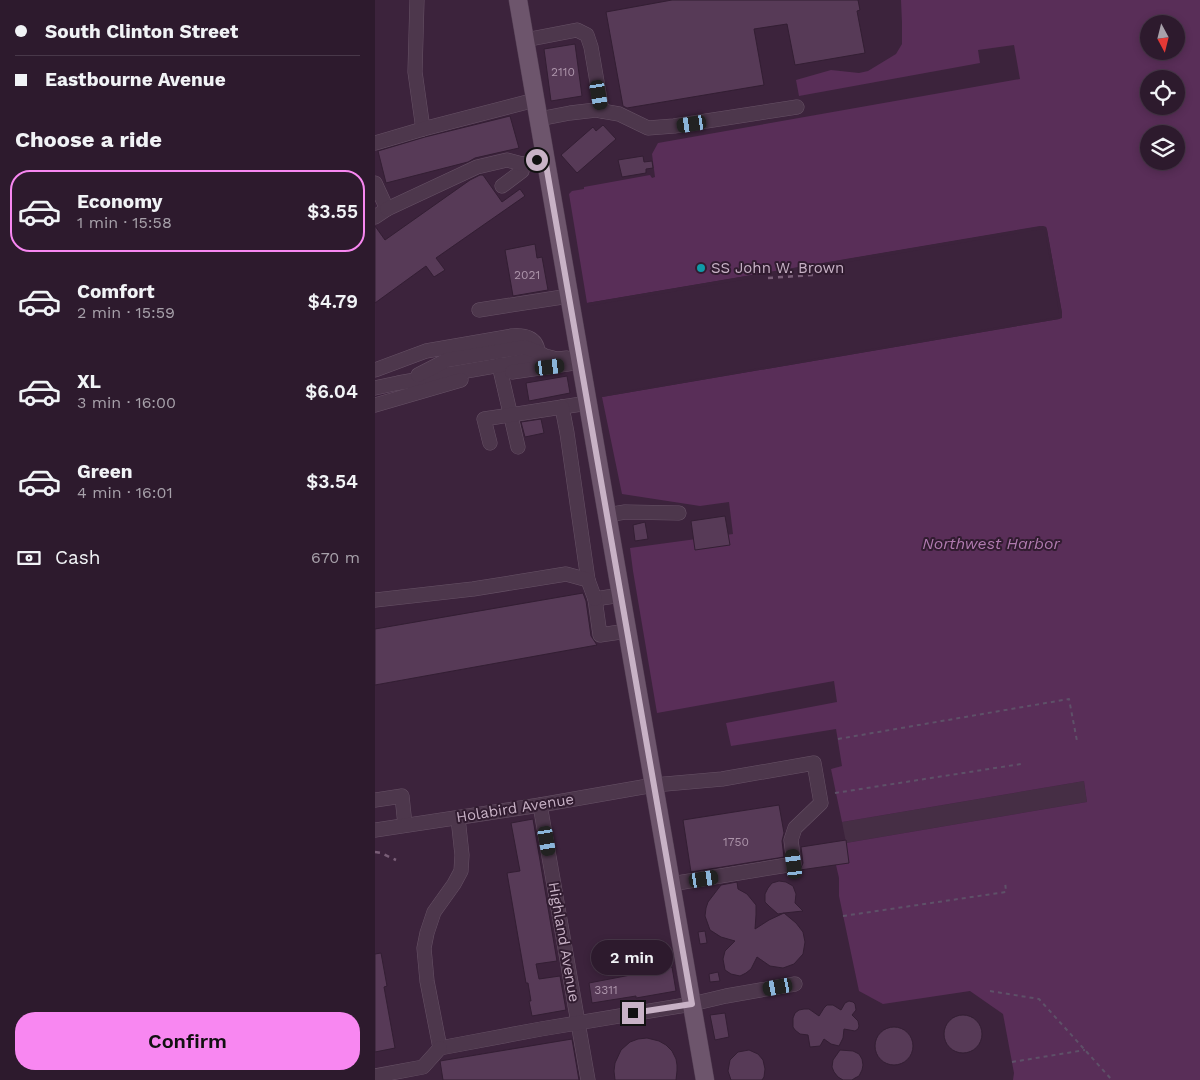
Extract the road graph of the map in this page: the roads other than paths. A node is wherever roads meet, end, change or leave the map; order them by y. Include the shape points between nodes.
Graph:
1 (417, 0) edge
2 (518, 0) edge
3 (525, 40) junction
4 (535, 100) junction
5 (797, 107) dead end
6 (602, 111) junction
7 (539, 119) junction
8 (423, 129) junction
9 (375, 143) edge
10 (545, 159) junction
11 (522, 164) junction
12 (375, 183) edge
13 (503, 186) dead end
14 (387, 209) junction
15 (375, 217) edge
16 (569, 296) junction
17 (479, 310) dead end
18 (536, 354) junction
19 (580, 359) junction
20 (500, 369) junction
21 (375, 370) edge
22 (426, 378) junction
23 (405, 381) junction
24 (375, 388) edge
25 (588, 403) junction
26 (375, 405) edge
27 (562, 407) junction
28 (510, 415) junction
29 (490, 442) dead end
30 (518, 447) dead end
31 (679, 513) dead end
32 (607, 515) junction
33 (588, 580) junction
34 (621, 595) junction
35 (595, 599) junction
36 (375, 600) edge
37 (627, 631) junction
38 (654, 785) junction
39 (375, 800) edge
40 (540, 805) junction
41 (458, 818) junction
42 (405, 825) junction
43 (375, 830) edge
44 (671, 884) junction
45 (795, 984) dead end
46 (692, 1004) junction
47 (578, 1023) junction
48 (440, 1048) junction
49 (375, 1076) edge
50 (588, 1080) edge
51 (705, 1080) edge

1 - 8 street via 415,72
2 - 3 main road
3 - 4 main road
3 - 6 street via 577,30 587,35
4 - 7 main road
4 - 8 street
5 - 6 street via 647,128 619,114
6 - 7 street
7 - 10 main road
8 - 9 street
10 - 11 street
10 - 16 main road
11 - 13 street via 522,172
11 - 14 street via 507,160 477,167
12 - 14 street
14 - 15 street
16 - 17 street
16 - 19 main road
18 - 19 street via 557,359
18 - 20 street via 530,360
18 - 21 street via 538,346 522,335 426,352
18 - 22 street via 451,366
18 - 23 street via 525,347 447,360
19 - 20 street
19 - 25 main road
20 - 22 street
20 - 26 street
20 - 28 street
22 - 23 street
23 - 24 street
25 - 27 street
25 - 32 main road
27 - 28 street
27 - 33 street
28 - 29 street via 484,419
28 - 30 street
31 - 32 street
32 - 34 main road
33 - 35 street
33 - 36 street via 566,574
34 - 35 street
34 - 37 main road
35 - 37 street via 600,635
37 - 38 main road
38 - 40 street, Holabird Avenue
38 - 44 main road
38 - 44 street, Holabird Avenue via 722,779 814,763 821,803 795,828 791,840 794,864
39 - 42 street via 402,796
40 - 41 street, Holabird Avenue
40 - 47 street, Highland Avenue
41 - 42 street, Holabird Avenue
41 - 48 street via 461,871 434,912 424,948
42 - 43 street, Holabird Avenue
44 - 46 main road
45 - 46 street
46 - 47 street
46 - 51 main road
47 - 48 street
47 - 50 street, Highland Avenue
48 - 49 street via 423,1067

